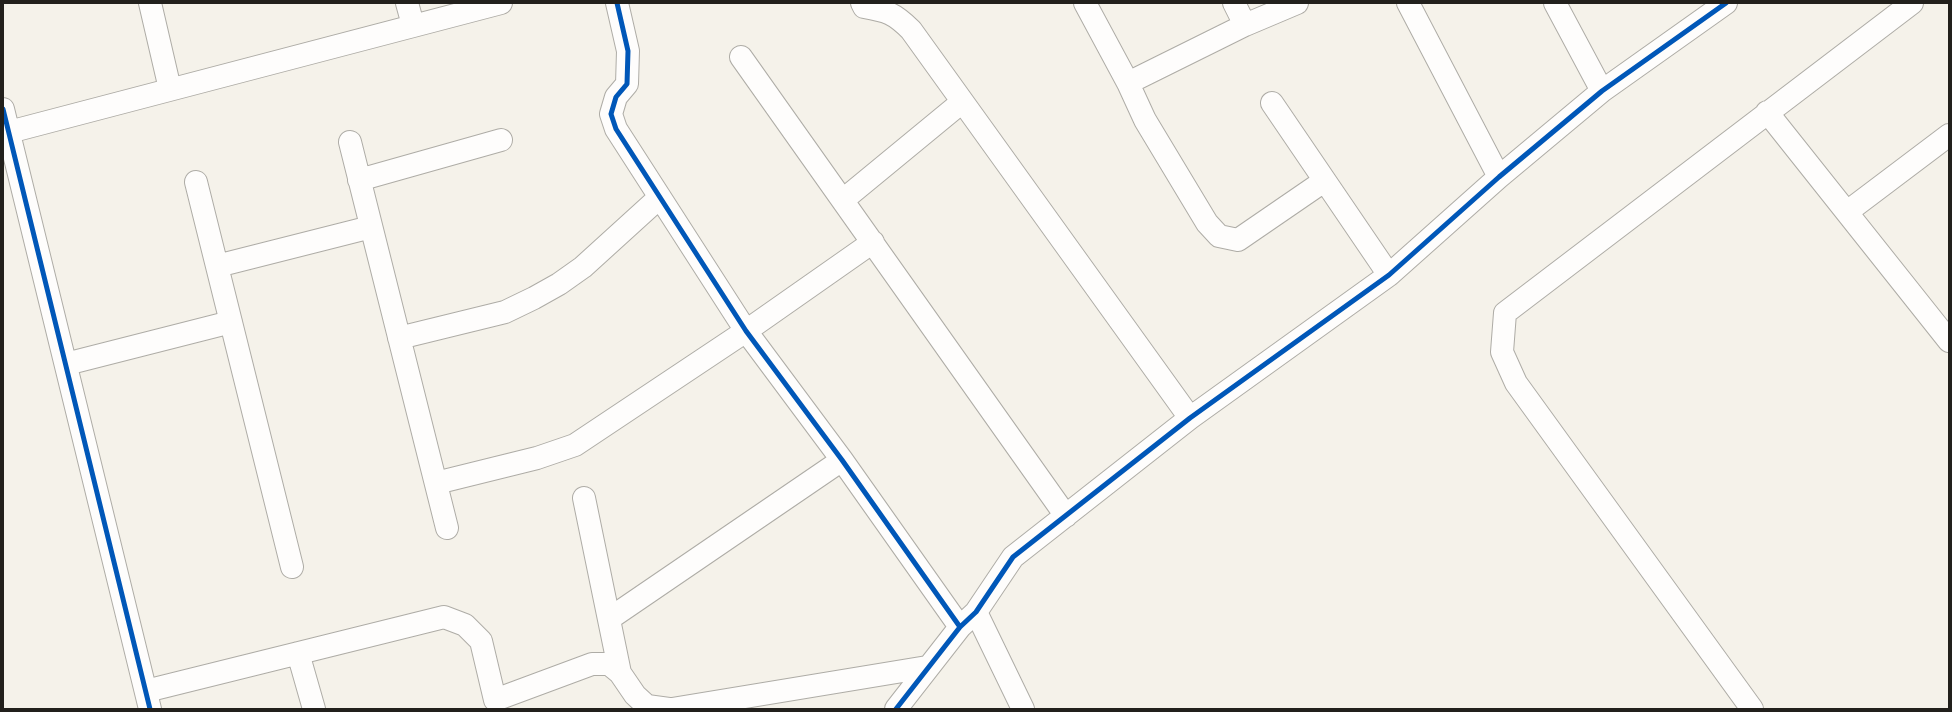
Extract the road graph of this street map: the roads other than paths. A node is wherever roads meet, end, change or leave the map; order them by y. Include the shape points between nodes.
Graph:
1 (150, 3) edge
2 (407, 3) edge
3 (501, 3) edge
4 (617, 3) edge
5 (862, 3) edge
6 (1085, 3) edge
7 (1234, 3) edge
8 (1297, 3) edge
9 (1408, 3) edge
10 (1555, 3) edge
11 (1726, 3) edge
12 (1912, 3) edge
13 (413, 25) junction
14 (1245, 25) junction
15 (741, 57) dead end
16 (1128, 83) junction
17 (170, 89) junction
18 (1602, 91) junction
19 (962, 102) junction
20 (1272, 104) dead end
21 (3, 109) edge
22 (1767, 112) junction
23 (9, 132) junction
24 (1949, 134) edge
25 (501, 140) dead end
26 (350, 142) dead end
27 (1499, 177) junction
28 (359, 180) junction
29 (1324, 181) junction
30 (196, 182) dead end
31 (660, 197) junction
32 (843, 200) junction
33 (1847, 212) junction
34 (371, 227) junction
35 (873, 242) junction
36 (217, 266) junction
37 (1389, 275) junction
38 (231, 322) junction
39 (746, 331) junction
40 (399, 338) junction
41 (1949, 341) edge
42 (66, 364) junction
43 (1190, 418) junction
44 (842, 460) junction
45 (436, 483) junction
46 (584, 498) dead end
47 (1066, 516) junction
48 (447, 528) dead end
49 (292, 567) dead end
50 (976, 612) junction
51 (609, 619) junction
52 (960, 627) junction
53 (298, 653) junction
54 (927, 668) junction
55 (620, 673) junction
56 (148, 700) edge
57 (496, 704) edge
58 (648, 707) edge
59 (314, 709) edge
60 (668, 709) edge
61 (672, 709) edge
62 (896, 709) edge
63 (1024, 709) edge
64 (1752, 709) edge

1 - 17 street
2 - 13 street
3 - 13 street
4 - 31 street via 628,51 628,84 616,97 611,114 616,129
5 - 19 street via 864,7 887,11 911,30
6 - 16 street
7 - 14 street
8 - 14 street
9 - 27 street
10 - 18 street
11 - 18 street
12 - 22 street
13 - 17 street
14 - 16 street
15 - 32 street
16 - 29 street via 1145,120 1207,223 1218,236 1238,240
17 - 23 street
18 - 27 street
19 - 32 street
19 - 43 street
20 - 29 street
21 - 23 street
22 - 33 street
22 - 64 street via 1505,313 1502,352 1516,383
23 - 42 street
24 - 33 street
25 - 28 street
26 - 28 street
27 - 37 street
28 - 34 street
29 - 37 street
30 - 36 street
31 - 39 street
31 - 40 street via 582,267 534,298 505,312
32 - 35 street
33 - 41 street
34 - 36 street
34 - 40 street
35 - 39 street
35 - 47 street
36 - 38 street
37 - 43 street
38 - 42 street
38 - 49 street
39 - 44 street
39 - 45 street via 574,445 537,458
40 - 45 street
42 - 56 street
43 - 47 street
44 - 51 street
44 - 52 street
45 - 48 street
46 - 51 street
47 - 50 street via 1013,557
50 - 52 street
50 - 63 street
51 - 55 street
52 - 54 street
53 - 56 street
53 - 57 street via 444,616 465,625 481,641
53 - 59 street
54 - 61 street
54 - 62 street
55 - 57 street via 609,664 592,664
55 - 58 street
58 - 60 street

